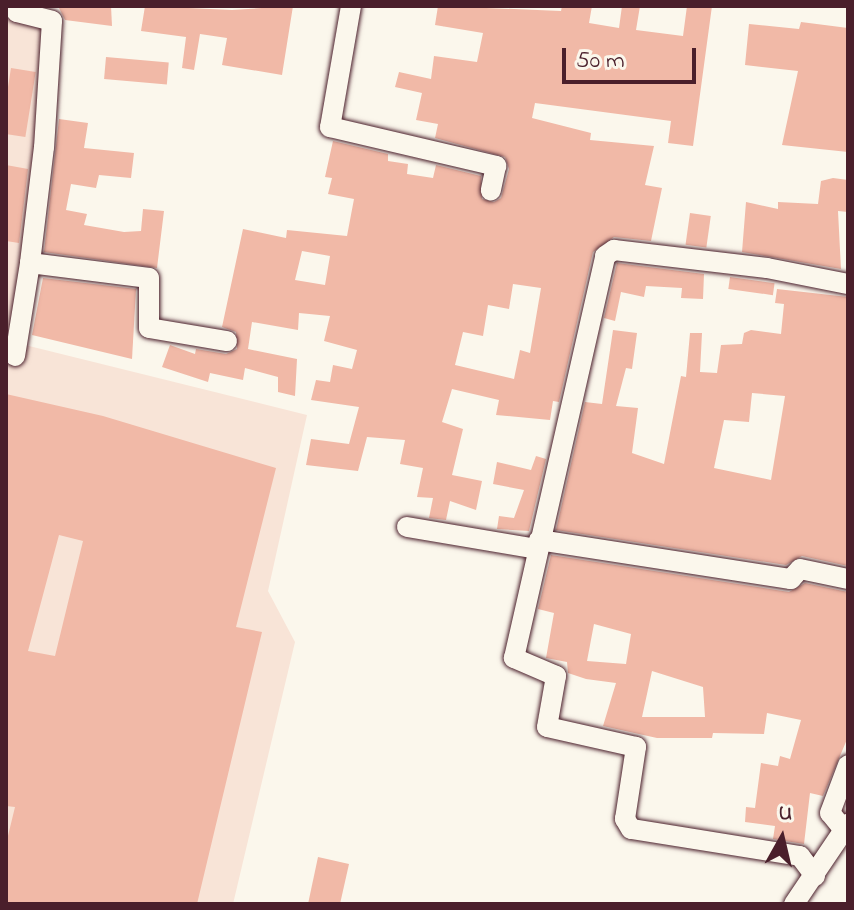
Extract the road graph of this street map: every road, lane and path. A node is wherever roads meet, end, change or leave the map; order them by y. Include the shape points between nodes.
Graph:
1 (16, 6) edge
2 (351, 6) edge
3 (491, 190) dead end
4 (30, 263) junction
5 (848, 284) edge
6 (227, 341) dead end
7 (15, 356) dead end
8 (407, 527) dead end
9 (538, 545) junction
10 (848, 579) edge
11 (848, 765) edge
12 (846, 827) edge
13 (815, 876) junction
14 (794, 904) edge

1 - 4 street via 17,12 52,21
2 - 3 street via 330,127 496,166
4 - 6 street via 149,278 149,328
4 - 7 street
5 - 9 street via 767,268 614,250 605,256
8 - 9 street
9 - 10 street via 791,579 799,569
9 - 13 street via 514,658 556,676 547,727 636,747 627,825 800,856
11 - 12 street via 830,813
12 - 13 street
13 - 14 street

